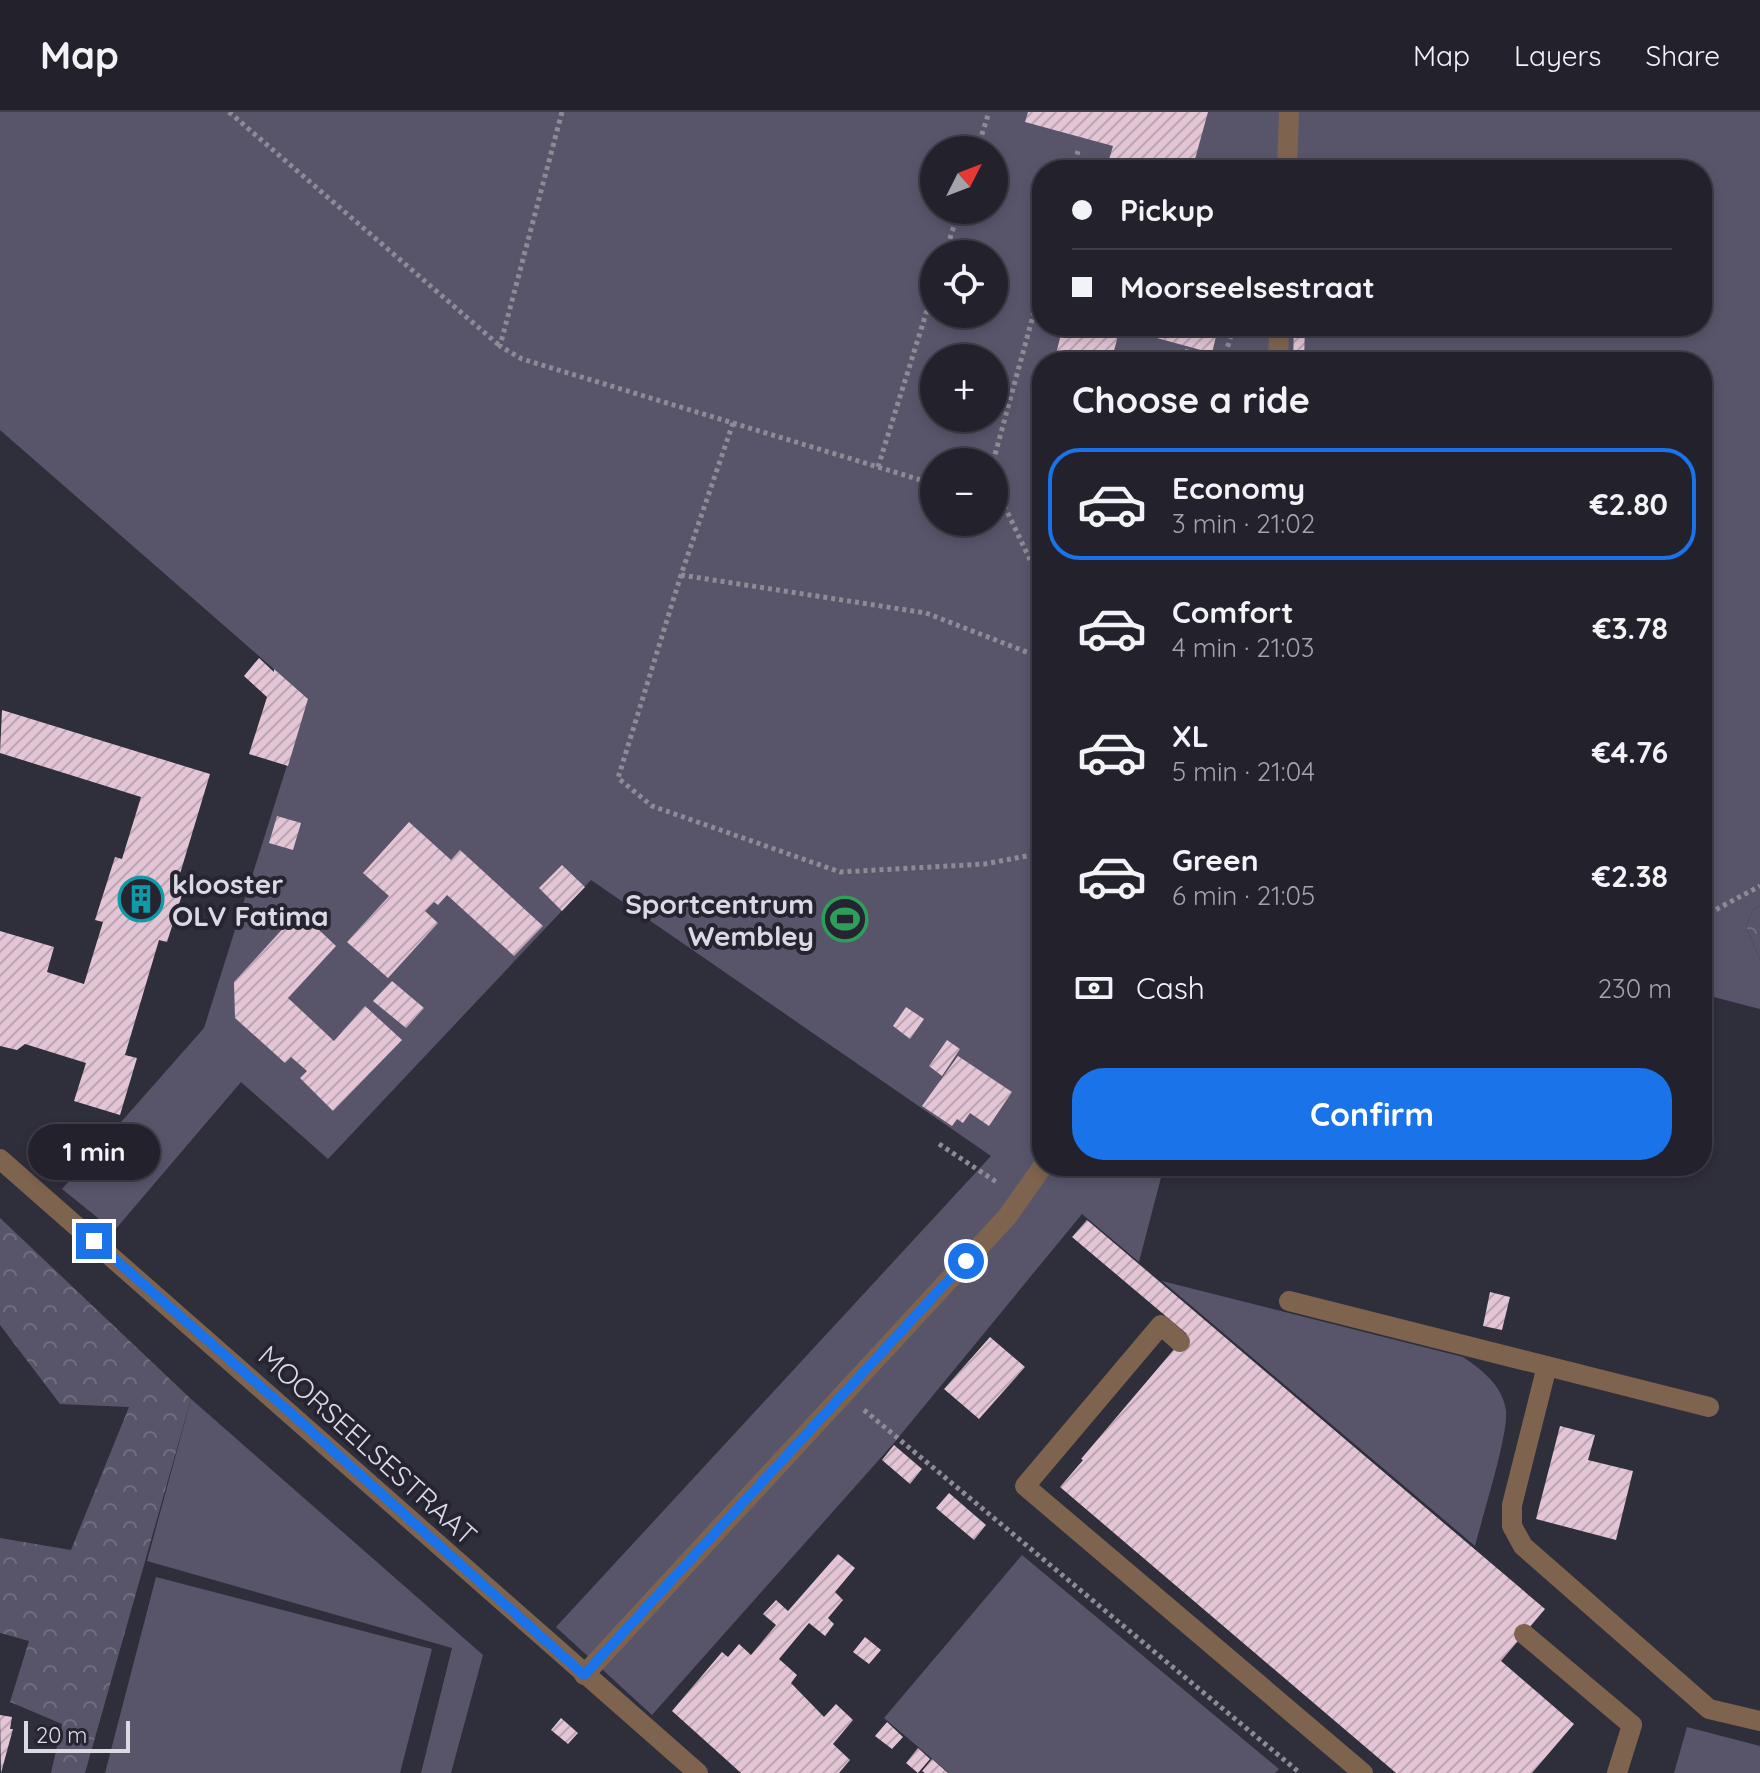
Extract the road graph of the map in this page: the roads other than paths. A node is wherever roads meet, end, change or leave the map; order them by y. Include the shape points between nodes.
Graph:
1 (1289, 112) edge
2 (1287, 160) edge
3 (0, 1159) edge
4 (1036, 1176) edge
5 (1289, 1301) dead end
6 (1180, 1342) dead end
7 (1547, 1366) junction
8 (1709, 1407) dead end
9 (1524, 1634) dead end
10 (584, 1675) junction
11 (1760, 1721) edge
12 (1348, 1769) edge
13 (698, 1773) edge
14 (1617, 1773) edge

1 - 2 street
3 - 10 street, MOORSEELSESTRAAT
4 - 10 street via 1022,1198
5 - 7 street
6 - 12 street via 1161,1325 1025,1486
7 - 8 street
7 - 11 street via 1512,1505 1512,1526 1523,1546 1709,1709
9 - 14 street via 1632,1725
10 - 13 street, MOORSEELSESTRAAT

